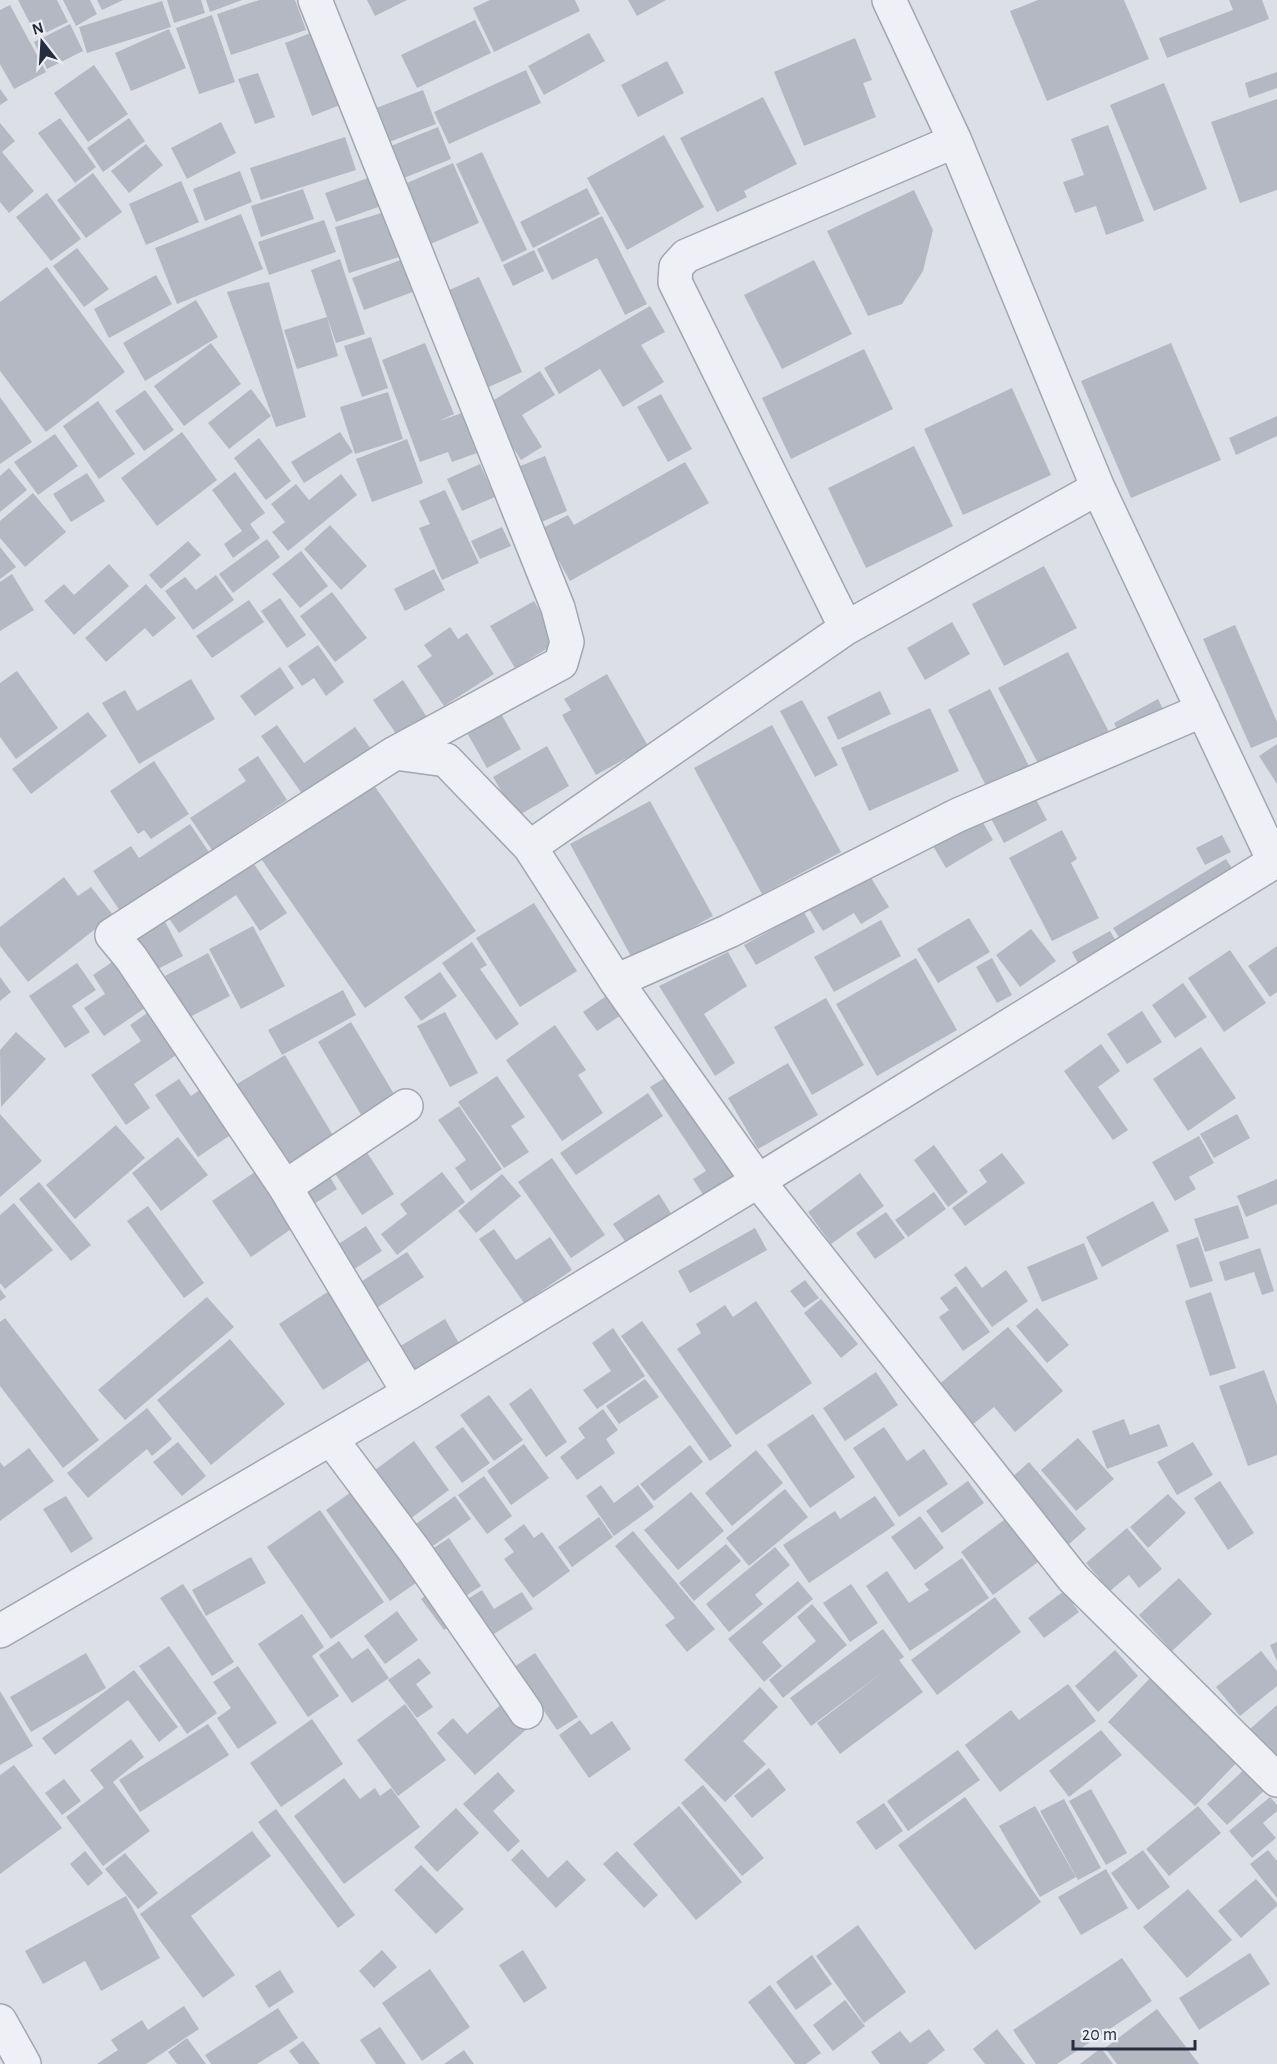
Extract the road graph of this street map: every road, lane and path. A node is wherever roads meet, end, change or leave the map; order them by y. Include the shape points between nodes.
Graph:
1 (315, 0) edge
2 (889, 0) edge
3 (955, 141) junction
4 (1098, 488) junction
5 (846, 627) junction
6 (1203, 710) junction
7 (395, 753) junction
8 (530, 847) junction
9 (1275, 861) edge
10 (615, 981) junction
11 (406, 1106) dead end
12 (758, 1181) junction
13 (285, 1187) junction
14 (408, 1393) junction
15 (331, 1439) junction
16 (0, 1631) edge
17 (526, 1712) dead end
18 (1277, 1780) edge
19 (0, 2021) edge
20 (24, 2064) edge

1 - 7 street via 558,608 567,642 561,663
2 - 3 street
3 - 4 street
3 - 5 street via 686,256 676,267 675,282
4 - 5 street
4 - 6 street
5 - 8 street
6 - 9 street
6 - 10 street via 958,815 729,931
7 - 8 street via 446,760
7 - 13 street via 112,935
8 - 10 street
9 - 12 street
10 - 12 street
11 - 13 street
12 - 14 street
12 - 18 street via 1073,1578
13 - 14 street
14 - 15 street
15 - 16 street
15 - 17 street via 414,1550
19 - 20 street

